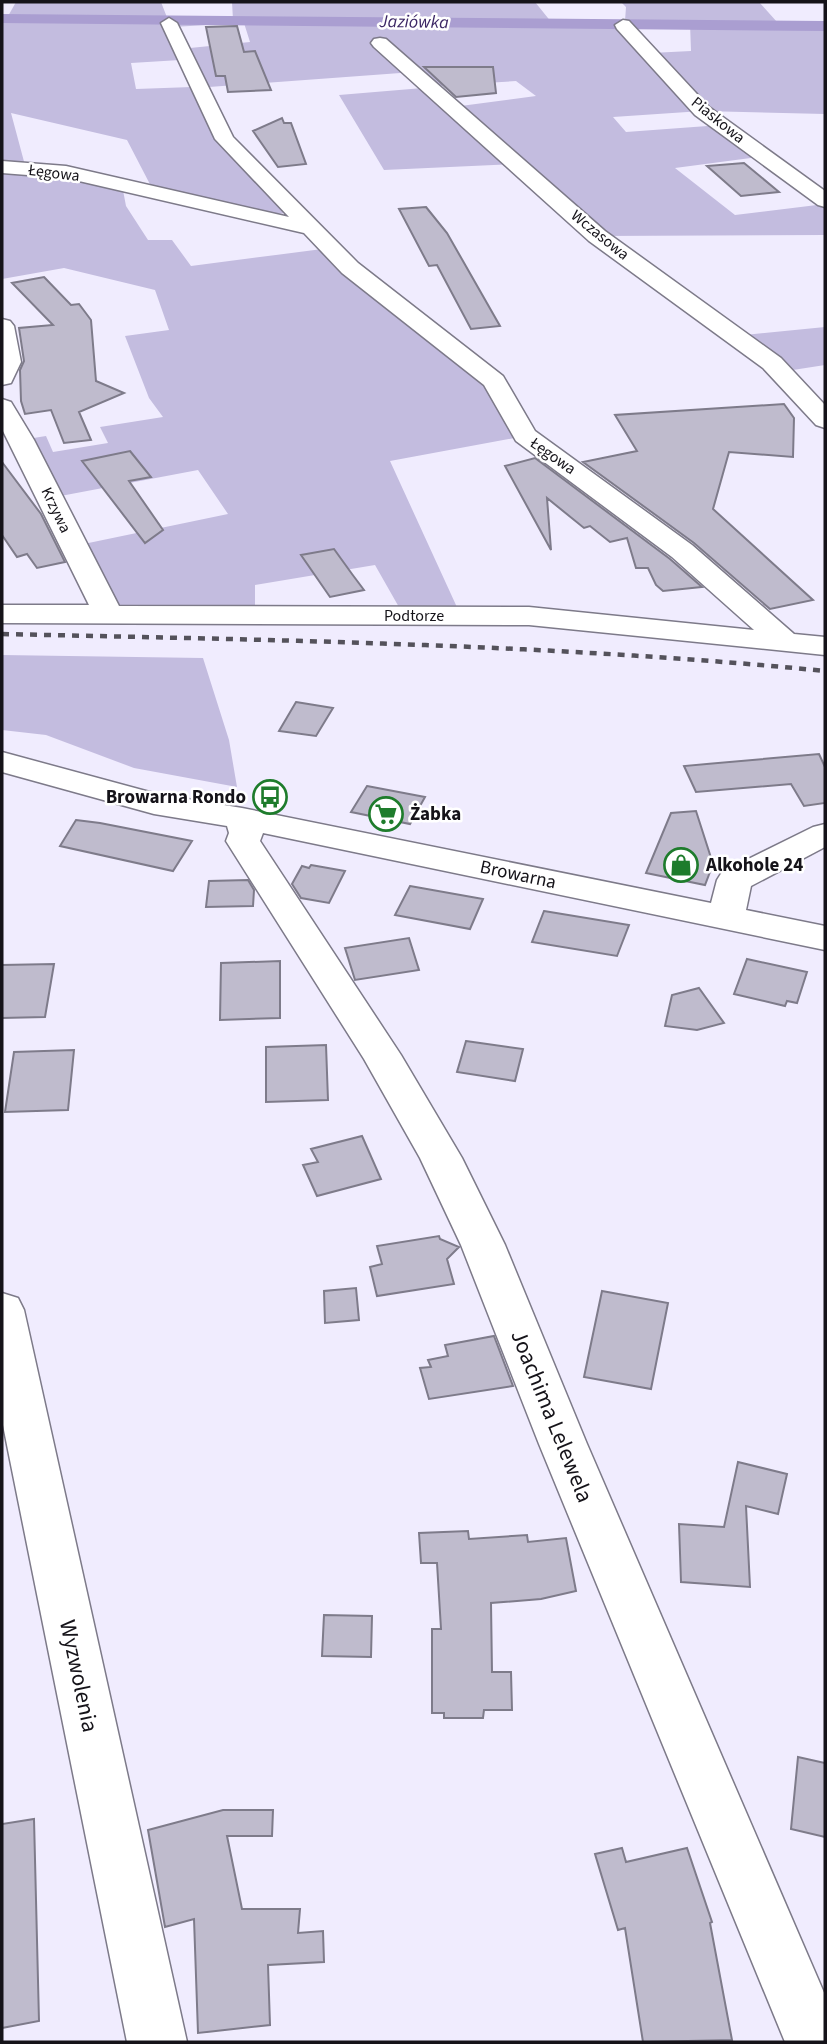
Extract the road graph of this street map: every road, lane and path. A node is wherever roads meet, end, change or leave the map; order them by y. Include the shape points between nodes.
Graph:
1 (166, 15) dead end
2 (620, 18) dead end
3 (380, 43) dead end
4 (2, 167) edge
5 (825, 201) edge
6 (310, 228) junction
7 (2, 326) edge
8 (2, 378) edge
9 (2, 407) edge
10 (825, 419) edge
11 (2, 614) edge
12 (108, 614) junction
13 (783, 640) junction
14 (825, 646) edge
15 (2, 744) edge
16 (2, 762) edge
17 (226, 815) junction
18 (825, 834) edge
19 (726, 917) junction
20 (825, 938) edge
21 (2, 1310) edge
22 (157, 2042) edge
23 (815, 2042) edge

1 - 6 street, Łęgowa via 225,139
2 - 5 street, Piaskowa via 702,111
3 - 10 street, Wczasowa via 597,236 772,363
4 - 6 street, Łęgowa via 66,172
6 - 13 street, Łęgowa via 350,268 494,381 525,436 682,551
7 - 8 street via 9,362
9 - 12 street, Krzywa
11 - 12 street, Podtorze
12 - 13 street, Podtorze via 529,616
13 - 14 street, Podtorze
15 - 17 street, Browarna via 92,766
16 - 17 street, Browarna via 154,804
17 - 19 street, Browarna
17 - 23 street, Joachima Lelewela via 246,834 243,841 381,1055 441,1158 483,1245
18 - 19 street via 735,880
19 - 20 street, Browarna
21 - 22 street, Wyzwolenia

